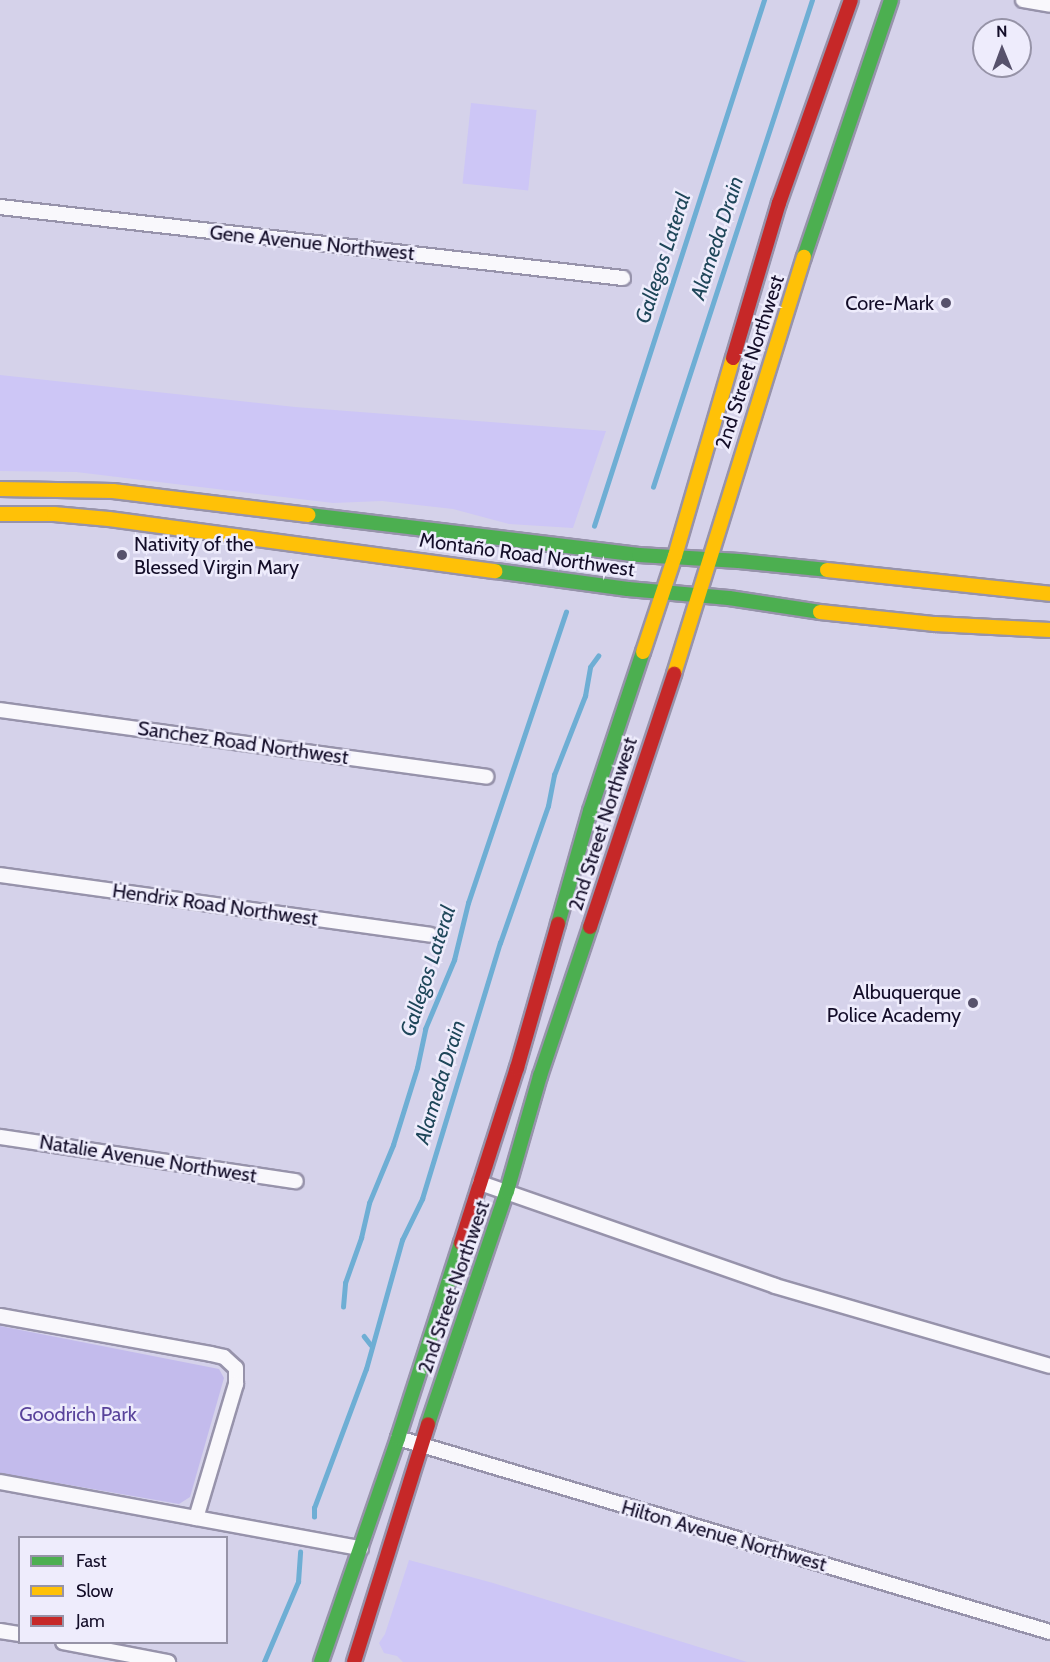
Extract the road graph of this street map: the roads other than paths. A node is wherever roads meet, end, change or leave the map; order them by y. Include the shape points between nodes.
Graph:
1 (851, 0) edge
2 (891, 0) edge
3 (1023, 0) edge
4 (1050, 5) edge
5 (0, 207) edge
6 (623, 278) dead end
7 (0, 489) edge
8 (0, 514) edge
9 (675, 556) junction
10 (710, 558) junction
11 (663, 592) junction
12 (1050, 594) edge
13 (700, 595) junction
14 (1050, 630) edge
15 (0, 710) edge
16 (486, 777) dead end
17 (0, 875) edge
18 (430, 934) dead end
19 (0, 1137) edge
20 (296, 1181) dead end
21 (480, 1184) junction
22 (507, 1191) junction
23 (0, 1316) edge
24 (1050, 1366) edge
25 (398, 1438) junction
26 (421, 1446) junction
27 (0, 1482) edge
28 (196, 1518) junction
29 (361, 1548) junction
30 (0, 1631) edge
31 (1050, 1632) edge
32 (18, 1634) edge
33 (74, 1644) edge
34 (168, 1662) edge
35 (321, 1662) edge
36 (355, 1662) edge

1 - 9 main road, 2nd Street Northwest via 779,203
2 - 10 main road, 2nd Street Northwest via 805,253
3 - 4 street
5 - 6 street, Gene Avenue Northwest
7 - 9 main road, Montaño Road Northwest via 113,491
8 - 11 main road, Montaño Road Northwest via 132,521
9 - 10 main road, Montaño Road Northwest
9 - 11 main road, 2nd Street Northwest
10 - 12 main road, Montaño Road Northwest
10 - 13 main road, 2nd Street Northwest
11 - 13 main road, Montaño Road Northwest
11 - 21 main road, 2nd Street Northwest via 590,811 538,1000
13 - 14 main road, Montaño Road Northwest via 935,624
13 - 22 main road, 2nd Street Northwest via 547,1053
15 - 16 street, Sanchez Road Northwest
17 - 18 street, Hendrix Road Northwest
19 - 20 street, Natalie Avenue Northwest
21 - 22 street
21 - 25 main road, 2nd Street Northwest
22 - 24 street via 775,1286
22 - 26 main road, 2nd Street Northwest
23 - 28 street via 211,1354 224,1357 236,1368 236,1384
25 - 26 street, Hilton Avenue Northwest
25 - 29 main road, 2nd Street Northwest
26 - 31 street, Hilton Avenue Northwest
26 - 36 main road, 2nd Street Northwest
27 - 28 street
28 - 29 street
29 - 35 main road, 2nd Street Northwest
30 - 32 street
33 - 34 street

